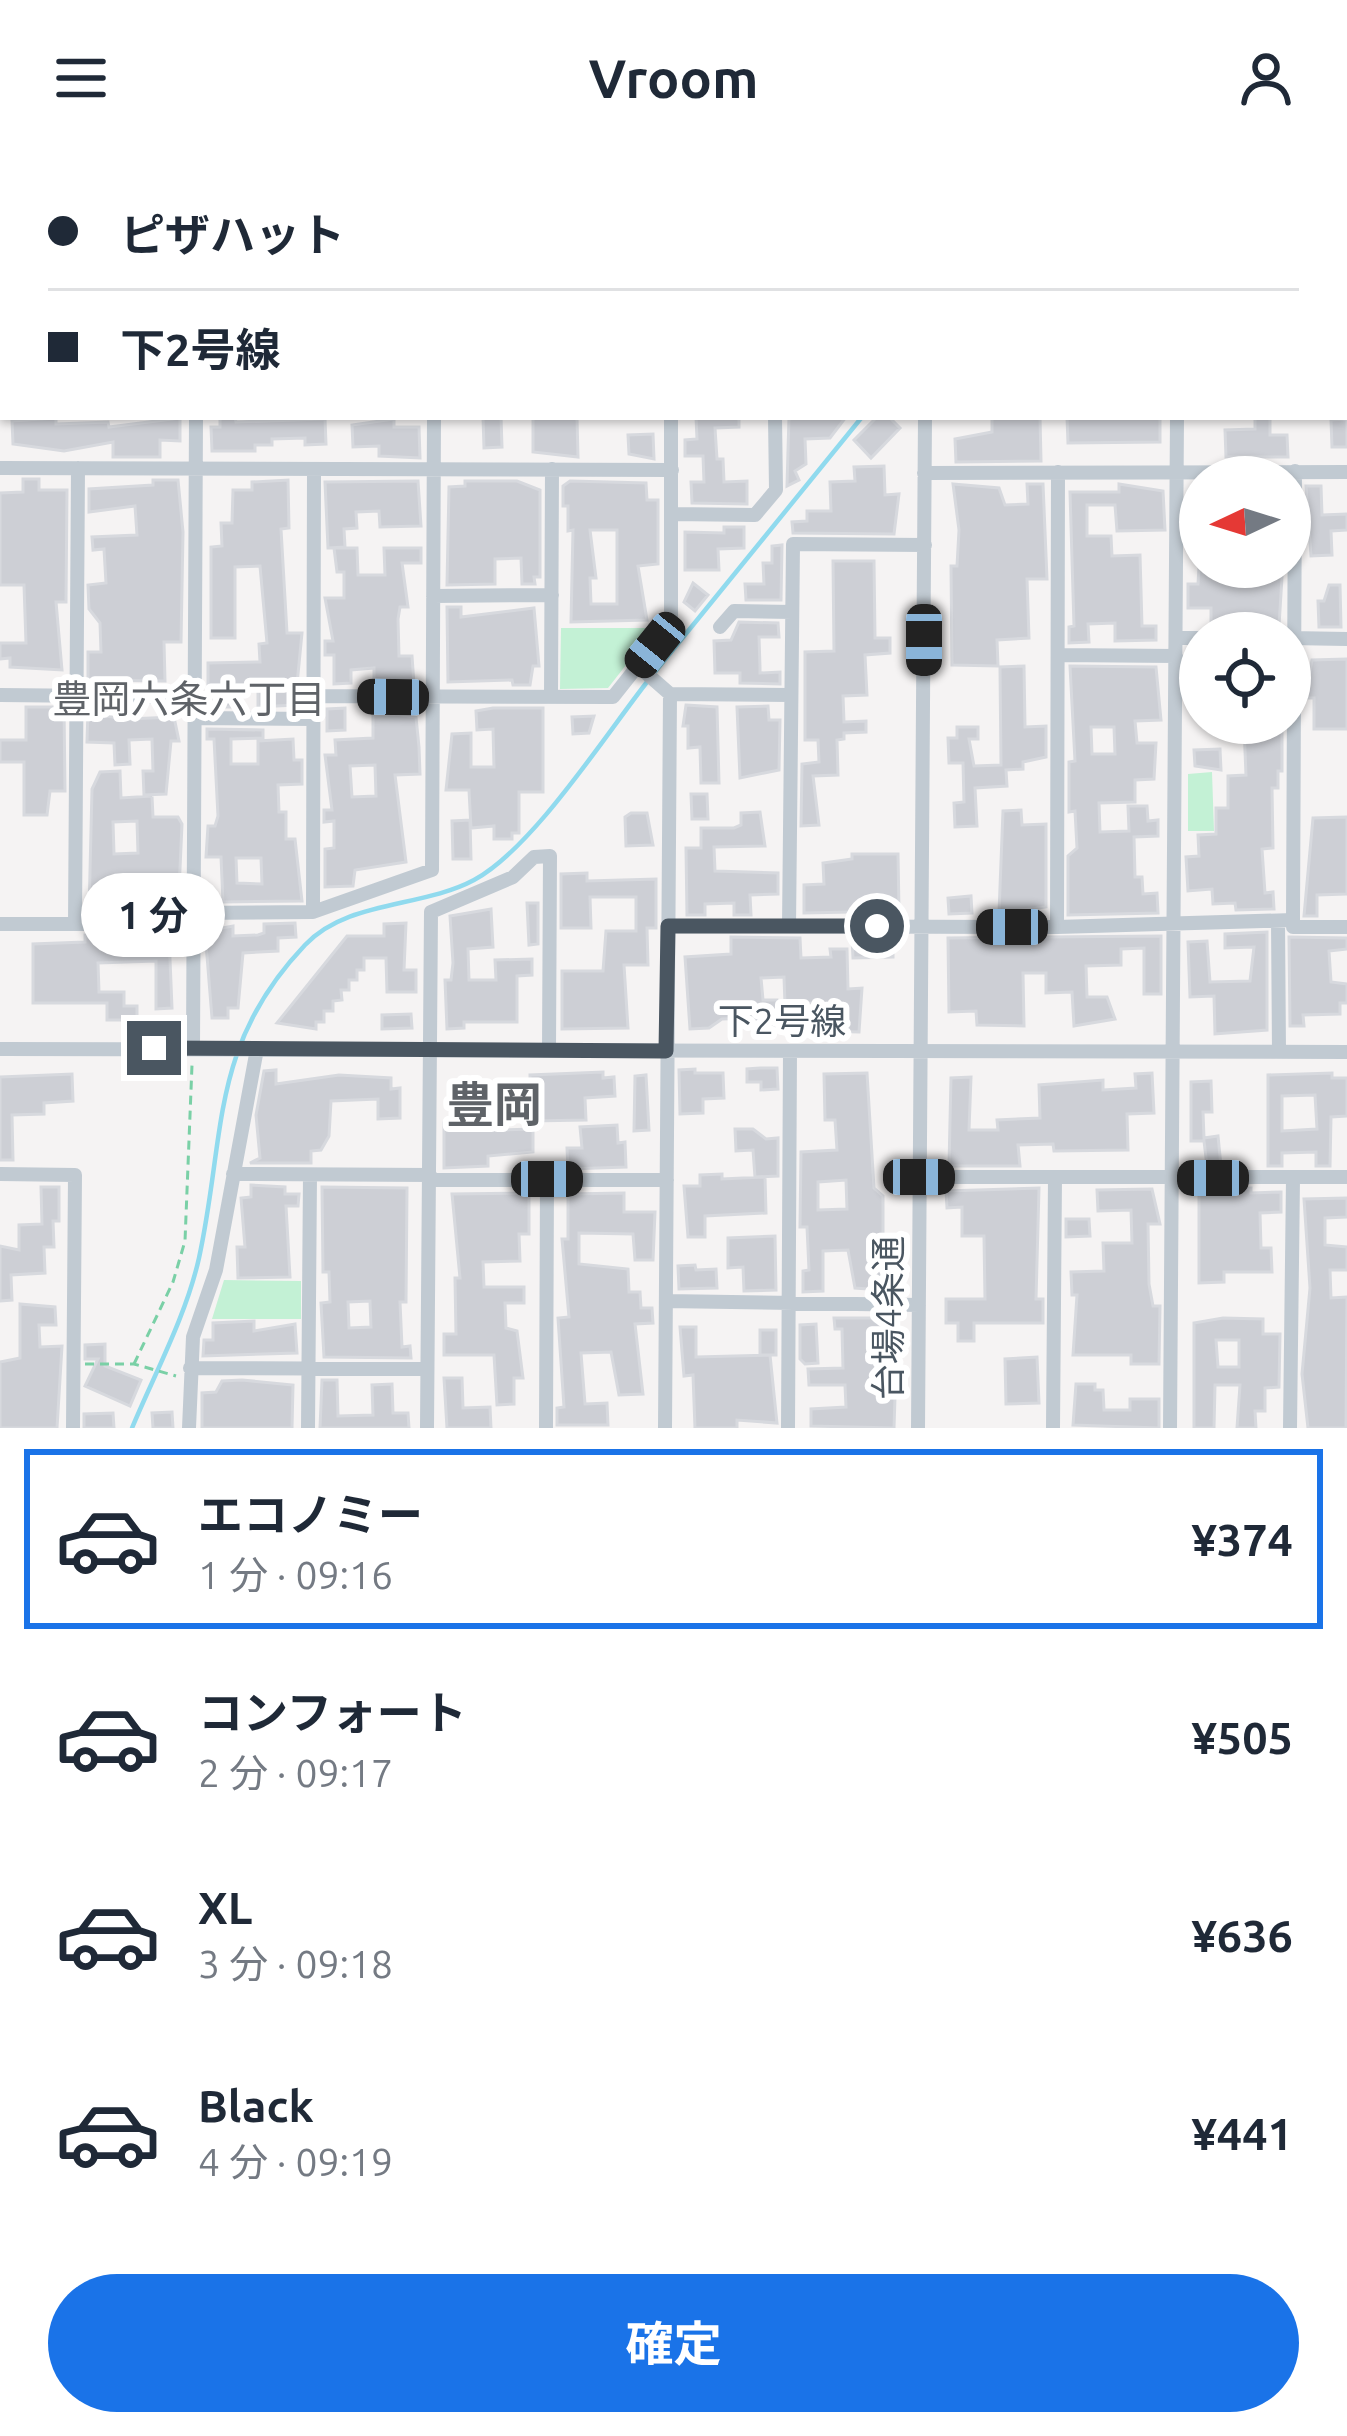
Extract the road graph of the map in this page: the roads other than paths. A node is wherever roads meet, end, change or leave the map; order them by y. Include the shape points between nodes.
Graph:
1 (196, 420) edge
2 (434, 420) edge
3 (671, 420) edge
4 (775, 420) edge
5 (925, 420) edge
6 (1177, 420) edge
7 (0, 468) edge
8 (78, 468) junction
9 (196, 469) junction
10 (314, 469) junction
11 (434, 470) junction
12 (551, 470) junction
13 (671, 470) junction
14 (1176, 471) junction
15 (1311, 471) edge
16 (924, 472) junction
17 (1058, 472) junction
18 (1347, 472) edge
19 (672, 514) junction
20 (925, 545) junction
21 (552, 595) junction
22 (433, 596) junction
23 (792, 612) junction
24 (720, 627) dead end
25 (1177, 638) joint
26 (1311, 638) edge
27 (1347, 639) edge
28 (1058, 655) junction
29 (1176, 656) junction
30 (642, 669) junction
31 (666, 691) junction
32 (790, 694) junction
33 (0, 695) edge
34 (313, 695) junction
35 (76, 696) junction
36 (194, 697) junction
37 (551, 697) junction
38 (433, 698) junction
39 (194, 718) junction
40 (312, 719) junction
41 (1290, 744) edge
42 (313, 912) junction
43 (192, 919) junction
44 (1286, 921) junction
45 (0, 924) edge
46 (75, 924) junction
47 (1175, 925) junction
48 (668, 926) junction
49 (789, 926) junction
50 (921, 926) junction
51 (1057, 927) junction
52 (1347, 927) edge
53 (193, 1048) junction
54 (0, 1049) edge
55 (252, 1049) junction
56 (549, 1050) junction
57 (430, 1051) junction
58 (666, 1051) junction
59 (790, 1052) junction
60 (921, 1052) junction
61 (1174, 1052) junction
62 (1279, 1052) junction
63 (1347, 1052) edge
64 (0, 1174) edge
65 (233, 1174) junction
66 (310, 1175) junction
67 (430, 1177) junction
68 (919, 1177) junction
69 (1055, 1177) junction
70 (1347, 1177) edge
71 (1173, 1178) junction
72 (1293, 1178) junction
73 (547, 1179) junction
74 (667, 1180) junction
75 (666, 1301) junction
76 (790, 1302) junction
77 (919, 1305) junction
78 (190, 1368) junction
79 (428, 1369) junction
80 (308, 1370) junction
81 (73, 1428) edge
82 (189, 1428) edge
83 (308, 1428) edge
84 (428, 1428) edge
85 (546, 1428) edge
86 (665, 1428) edge
87 (788, 1428) edge
88 (918, 1428) edge
89 (1053, 1428) edge
90 (1170, 1428) edge
91 (1290, 1428) edge

1 - 9 street
2 - 11 street
3 - 13 street
4 - 19 street via 776,490 755,514
5 - 16 street, 台場4条通
6 - 14 street
7 - 8 street
8 - 9 street
8 - 35 street
9 - 10 street
9 - 36 street
10 - 11 street
10 - 34 street
11 - 12 street
11 - 22 street
12 - 13 street
12 - 21 street
13 - 19 street
14 - 17 street
14 - 25 street
15 - 18 street
16 - 17 street
16 - 20 street, 台場4条通
17 - 28 street
19 - 30 street via 671,624
20 - 23 street via 793,544
20 - 50 street, 台場4条通
21 - 22 street
21 - 37 street
22 - 38 street
23 - 24 street via 734,611
23 - 32 street
25 - 29 street
26 - 27 street
28 - 29 street
28 - 51 street
29 - 47 street
30 - 31 street
30 - 37 street via 613,697
31 - 32 street
31 - 48 street
32 - 49 street
33 - 35 street
34 - 38 street
34 - 40 street
35 - 36 street
35 - 46 street
36 - 39 street
37 - 38 street
38 - 42 street via 432,870
39 - 40 street
39 - 43 street
40 - 42 street
41 - 44 street
42 - 43 street
43 - 46 street
43 - 53 street
44 - 47 street
44 - 52 street
44 - 62 street
45 - 46 street
47 - 51 street
47 - 61 street
48 - 49 street
48 - 58 street
49 - 50 street
50 - 51 street
50 - 60 street, 台場4条通
53 - 54 street, 下2号線
53 - 55 street, 下2号線
55 - 57 street, 下2号線
55 - 65 street
56 - 57 street, 下2号線
56 - 57 street via 550,856 430,912
56 - 58 street, 下2号線
57 - 67 street
58 - 59 street, 下2号線
58 - 74 street
59 - 60 street, 下2号線
59 - 76 street
60 - 61 street, 下2号線
60 - 68 street, 台場4条通
61 - 62 street, 下2号線
61 - 71 street
62 - 63 street, 下2号線
64 - 81 street via 74,1175
65 - 66 street
65 - 78 street
66 - 67 street
66 - 80 street
67 - 73 street
67 - 79 street
68 - 69 street
68 - 77 street, 台場4条通
69 - 71 street
69 - 89 street
70 - 72 street
71 - 72 street
71 - 90 street
72 - 91 street
73 - 74 street
73 - 85 street
74 - 75 street
75 - 76 street
75 - 86 street
76 - 77 street
76 - 87 street
77 - 88 street, 台場4条通
78 - 80 street
78 - 82 street
79 - 80 street
79 - 84 street
80 - 83 street

